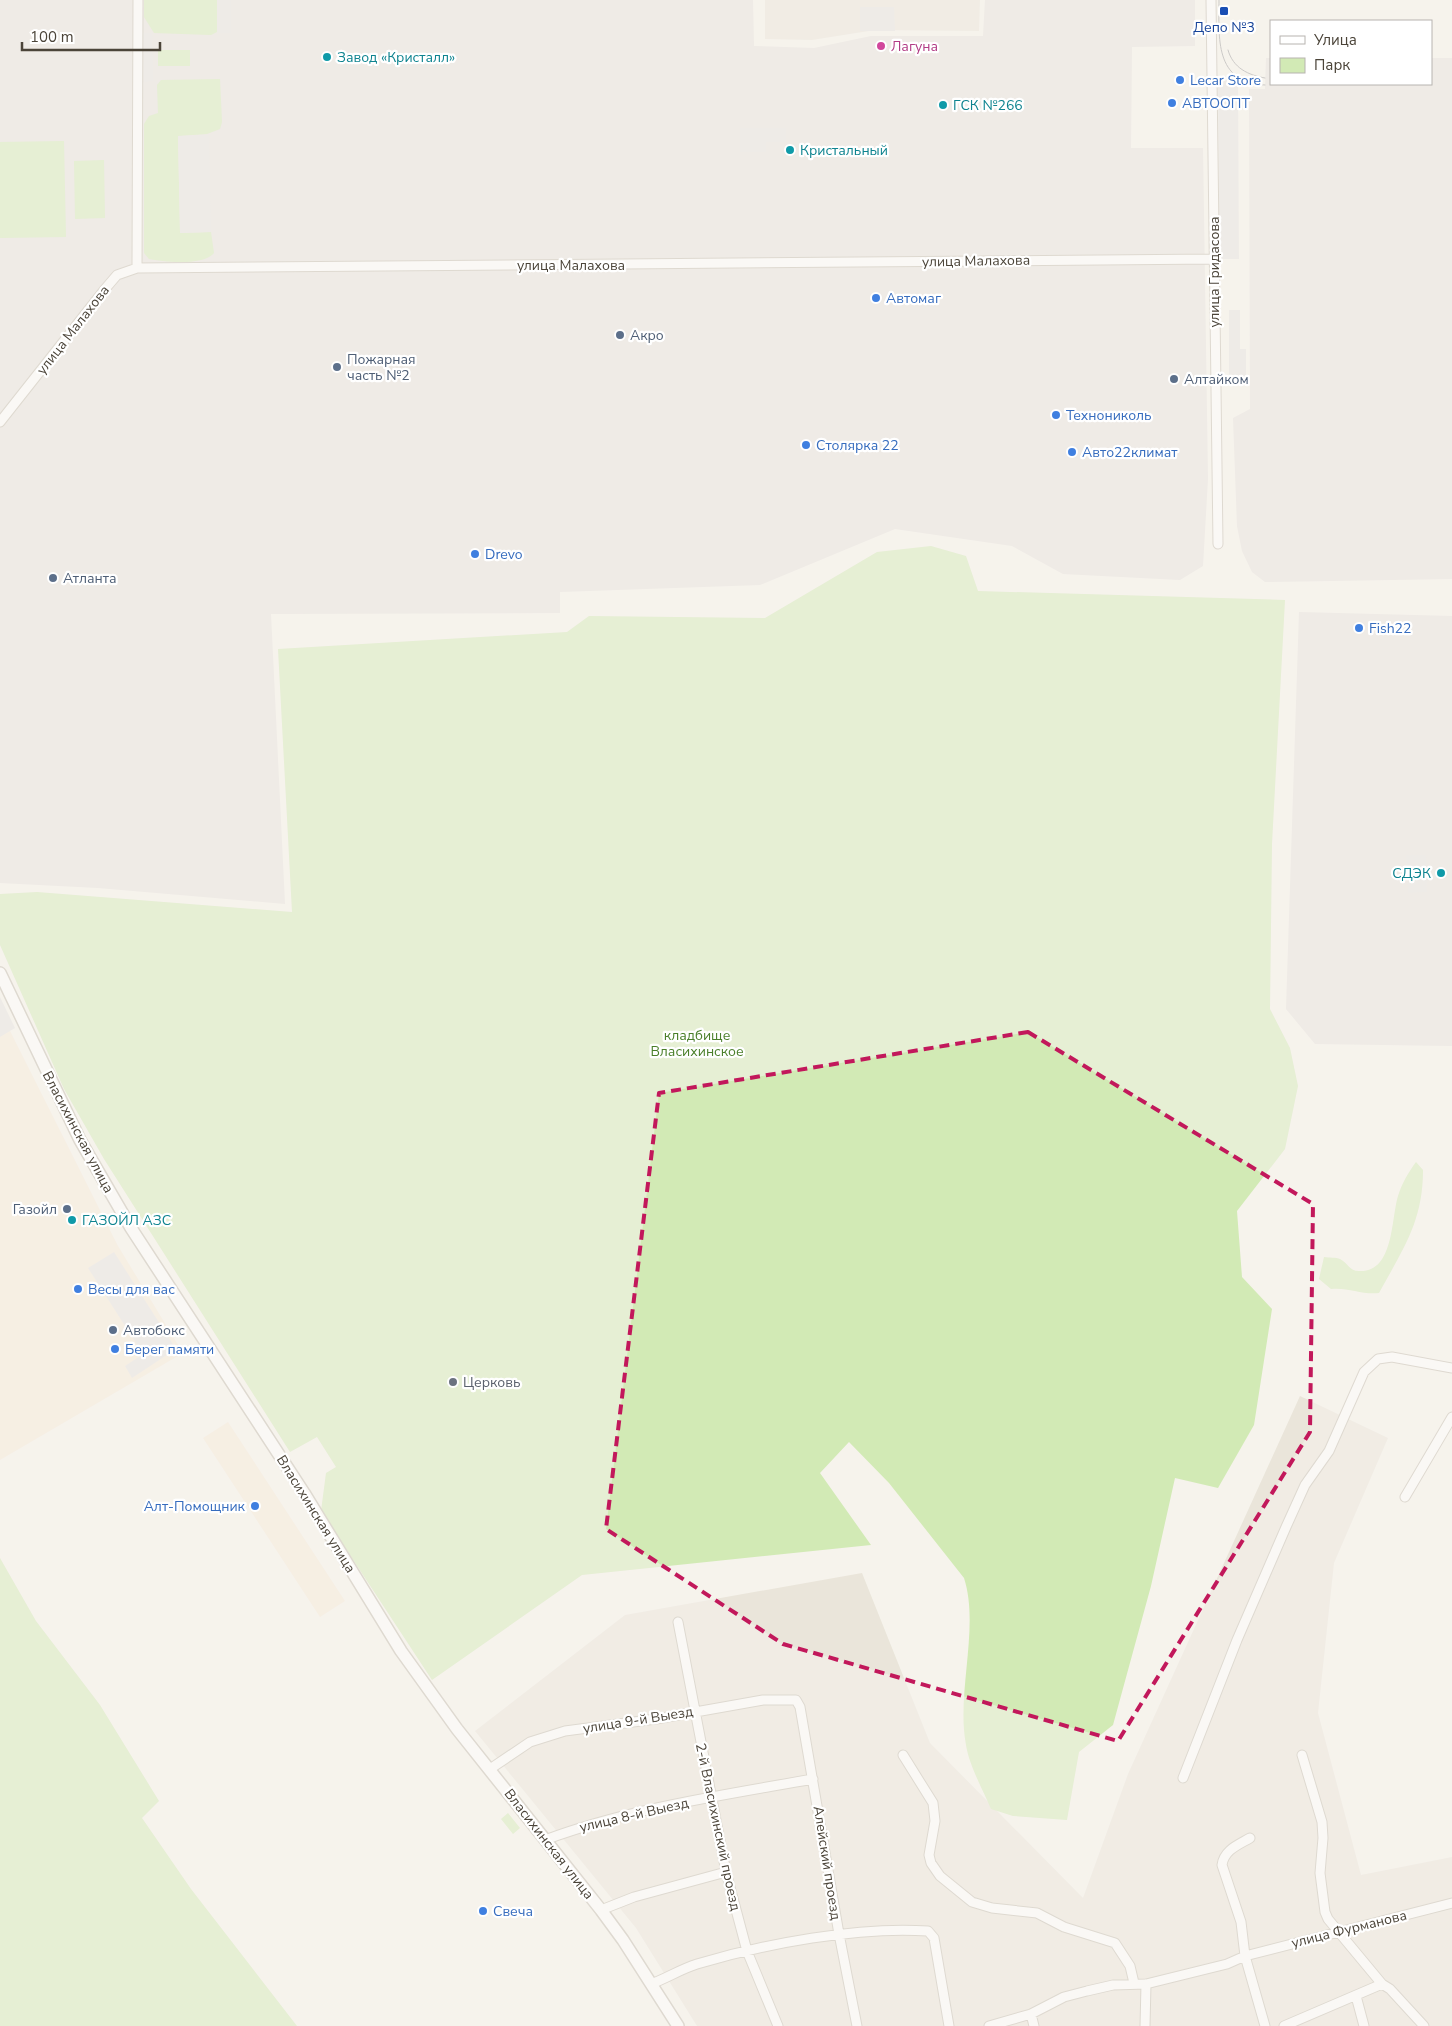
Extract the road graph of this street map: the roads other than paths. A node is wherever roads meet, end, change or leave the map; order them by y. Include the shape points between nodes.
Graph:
1 (138, 0) edge
2 (1211, 0) edge
3 (1214, 259) junction
4 (137, 268) junction
5 (0, 422) edge
6 (1218, 544) dead end
7 (0, 973) edge
8 (1452, 1368) edge
9 (1452, 1417) edge
10 (1405, 1497) dead end
11 (678, 1622) dead end
12 (796, 1700) joint
13 (693, 1712) junction
14 (903, 1755) dead end
15 (1302, 1755) dead end
16 (490, 1770) junction
17 (1183, 1778) dead end
18 (813, 1779) junction
19 (710, 1798) junction
20 (1250, 1838) dead end
21 (546, 1840) junction
22 (726, 1872) junction
23 (1452, 1903) edge
24 (601, 1910) junction
25 (1340, 1931) junction
26 (838, 1934) junction
27 (748, 1951) junction
28 (1245, 1956) junction
29 (1134, 1983) junction
30 (651, 1984) junction
31 (1146, 1984) junction
32 (1382, 1984) junction
33 (1356, 1996) junction
34 (1031, 2014) junction
35 (678, 2026) edge
36 (778, 2026) edge
37 (857, 2026) edge
38 (950, 2026) edge
39 (989, 2026) edge
40 (1034, 2026) edge
41 (1145, 2026) edge
42 (1265, 2026) edge
43 (1284, 2026) edge
44 (1364, 2026) edge
45 (1424, 2026) edge

1 - 4 street
2 - 3 street, улица Гридасова
3 - 4 street, улица Малахова
3 - 6 street, улица Гридасова
4 - 5 street, улица Малахова via 117,275
7 - 16 street, Власихинская улица via 80,1140 131,1228 304,1493 402,1651
8 - 17 street via 1392,1356 1378,1358 1364,1372 1329,1451 1305,1485 1286,1527
9 - 10 street
11 - 13 street, 2-й Власихинский проезд
12 - 13 street, улица 9-й Выезд via 764,1700
12 - 18 street, Алейский проезд
13 - 16 street, улица 9-й Выезд via 565,1731 530,1742
13 - 19 street, 2-й Власихинский проезд
14 - 29 street via 933,1804 935,1821 929,1855 940,1876 972,1902 992,1908 1037,1913 1064,1927 1115,1943 1127,1960
15 - 25 street via 1322,1822 1321,1894 1328,1919
16 - 21 street, Власихинская улица
18 - 19 street, улица 8-й Выезд
18 - 26 street, Алейский проезд
19 - 21 street, улица 8-й Выезд via 585,1826
19 - 22 street, 2-й Власихинский проезд
20 - 28 street via 1230,1850 1223,1857 1222,1865 1241,1922
21 - 24 street, Власихинская улица
22 - 24 street via 634,1897
22 - 27 street, 2-й Власихинский проезд
23 - 25 street, улица Фурманова
24 - 30 street, Власихинская улица
25 - 28 street, улица Фурманова
25 - 32 street
26 - 27 street
26 - 37 street, Алейский проезд
26 - 38 street via 928,1931 934,1938
27 - 30 street via 695,1965
27 - 36 street, 2-й Власихинский проезд
28 - 31 street, улица Фурманова via 1226,1964
28 - 42 street
29 - 31 street, улица Фурманова
29 - 34 street, улица Фурманова via 1087,1991
30 - 35 street, Власихинская улица
31 - 41 street
32 - 33 street
32 - 45 street
33 - 43 street
33 - 44 street
34 - 39 street, улица Фурманова
34 - 40 street

